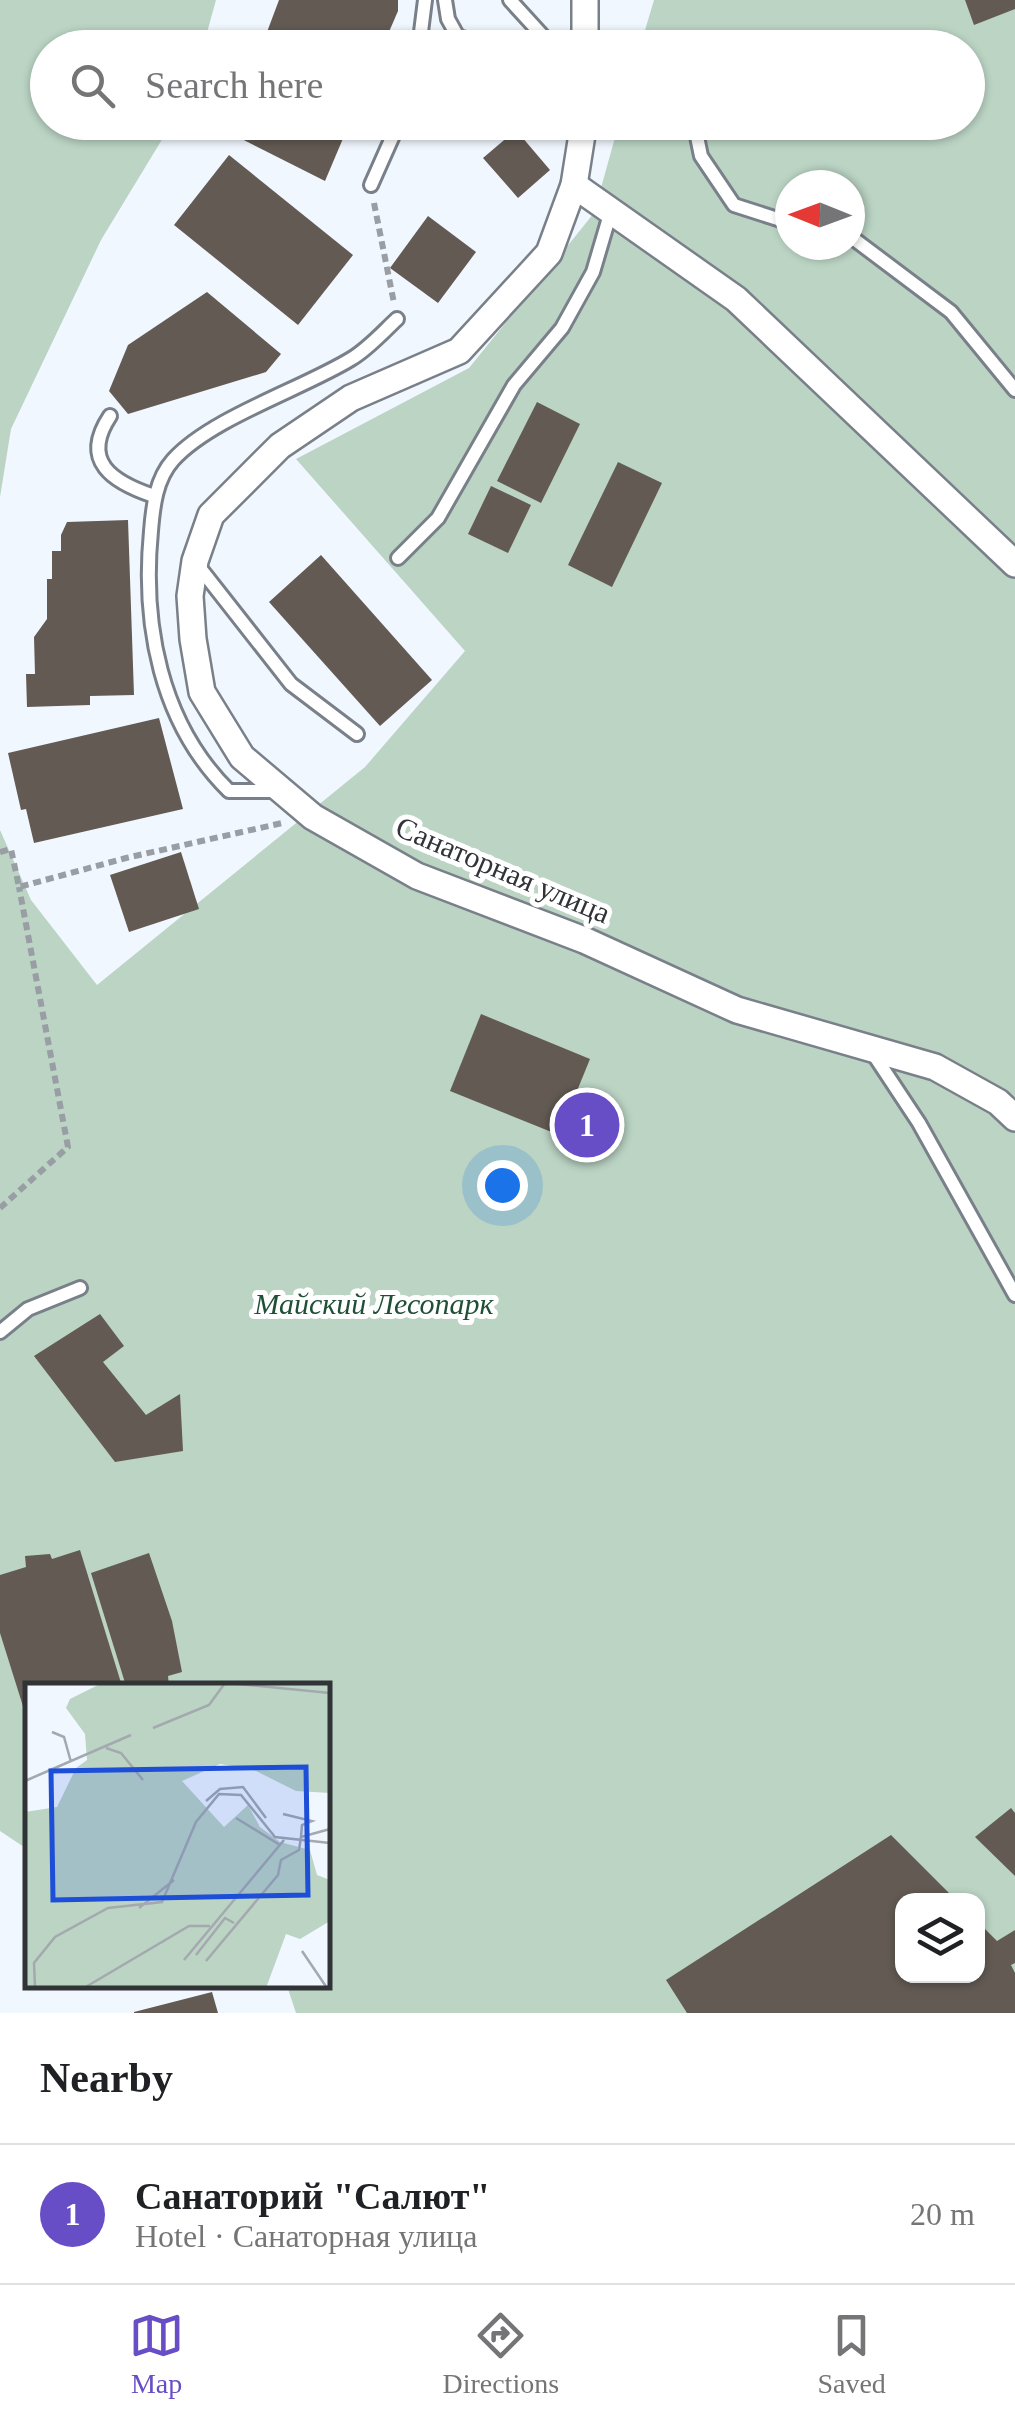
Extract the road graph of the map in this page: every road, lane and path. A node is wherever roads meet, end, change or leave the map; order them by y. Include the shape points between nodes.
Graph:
1 (425, 0) edge
2 (445, 0) edge
3 (510, 0) edge
4 (585, 0) edge
5 (422, 30) edge
6 (454, 30) edge
7 (537, 30) edge
8 (590, 30) edge
9 (391, 140) edge
10 (581, 140) edge
11 (698, 140) edge
12 (371, 185) joint
13 (574, 185) junction
14 (611, 211) junction
15 (775, 218) edge
16 (865, 247) edge
17 (397, 319) joint
18 (1015, 390) edge
19 (110, 416) dead end
20 (154, 496) junction
21 (398, 558) dead end
22 (194, 561) junction
23 (1015, 564) edge
24 (357, 734) dead end
25 (282, 791) junction
26 (312, 817) junction
27 (0, 852) edge
28 (19, 887) junction
29 (870, 1048) junction
30 (1015, 1118) edge
31 (0, 1208) edge
32 (80, 1288) dead end
33 (1015, 1295) edge
34 (0, 1332) edge

1 - 5 lane
2 - 6 lane
3 - 7 lane
4 - 8 street
9 - 12 lane
10 - 13 street, Санаторная улица
11 - 15 lane via 734,205
12 - 17 path
13 - 14 street
13 - 22 street, Санаторная улица via 549,253 459,351 351,398 280,446 211,515
14 - 21 lane via 593,272 562,328 514,385 438,518
14 - 23 street via 736,299
16 - 18 lane via 950,312
17 - 20 lane via 354,358 195,443 172,460
19 - 20 lane via 97,444 102,466 126,487
20 - 25 lane via 147,572 151,634 164,684 187,736 229,791
22 - 24 lane via 291,684
22 - 25 street, Санаторная улица via 192,639 202,692 242,757
25 - 26 street, Санаторная улица
26 - 28 path
26 - 29 street, Санаторная улица via 418,876 584,940 737,1010
27 - 28 path via 11,849
28 - 31 path via 68,1147
29 - 30 street, Санаторная улица via 935,1067
29 - 33 lane
32 - 34 lane via 28,1309

